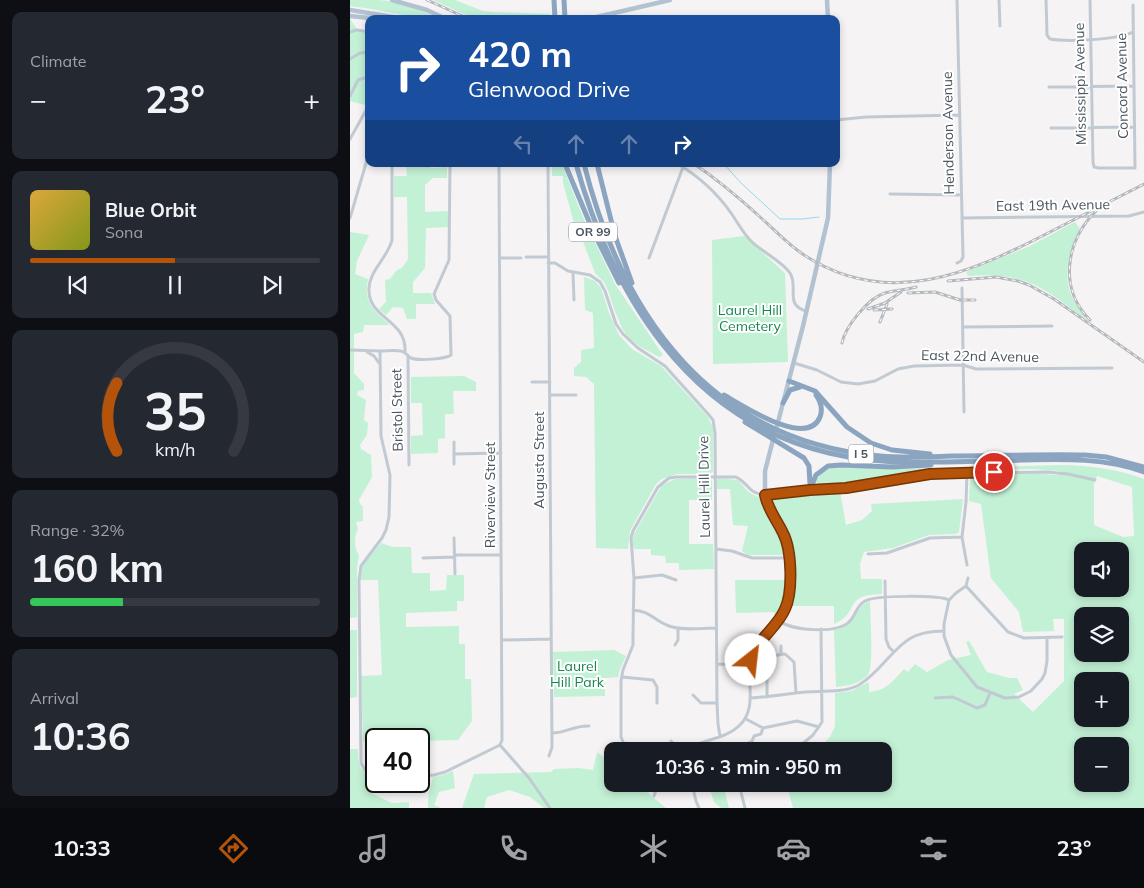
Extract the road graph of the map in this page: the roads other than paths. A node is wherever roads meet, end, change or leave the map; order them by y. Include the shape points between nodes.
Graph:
1 (392, 0) edge
2 (554, 0) edge
3 (564, 0) edge
4 (670, 0) edge
5 (827, 0) edge
6 (957, 0) edge
7 (999, 0) edge
8 (1046, 0) edge
9 (1090, 0) edge
10 (654, 2) edge
11 (1133, 5) dead end
12 (350, 10) edge
13 (381, 15) edge
14 (438, 15) edge
15 (555, 15) edge
16 (565, 15) edge
17 (603, 15) edge
18 (828, 15) edge
19 (350, 16) edge
20 (365, 18) edge
21 (1000, 26) dead end
22 (365, 31) edge
23 (1133, 31) junction
24 (350, 32) edge
25 (1091, 39) junction
26 (365, 52) edge
27 (350, 58) edge
28 (365, 78) edge
29 (1092, 86) junction
30 (1134, 86) junction
31 (1049, 87) dead end
32 (350, 96) edge
33 (365, 112) edge
34 (959, 115) junction
35 (840, 120) edge
36 (1092, 127) junction
37 (1134, 127) junction
38 (1052, 128) dead end
39 (350, 139) edge
40 (365, 167) edge
41 (392, 167) edge
42 (450, 167) edge
43 (499, 167) edge
44 (548, 167) edge
45 (566, 167) edge
46 (577, 167) edge
47 (585, 167) edge
48 (598, 167) edge
49 (683, 167) joint
50 (830, 167) edge
51 (1094, 167) joint
52 (890, 194) dead end
53 (961, 195) junction
54 (1144, 212) edge
55 (350, 218) edge
56 (962, 218) junction
57 (526, 257) dead end
58 (548, 257) junction
59 (500, 258) junction
60 (521, 258) dead end
61 (650, 258) dead end
62 (548, 263) junction
63 (957, 263) dead end
64 (573, 272) junction
65 (962, 288) dead end
66 (629, 295) junction
67 (636, 298) junction
68 (574, 300) dead end
69 (807, 311) junction
70 (1052, 326) dead end
71 (963, 328) junction
72 (350, 350) edge
73 (380, 351) junction
74 (366, 352) junction
75 (407, 354) junction
76 (794, 363) junction
77 (964, 365) junction
78 (380, 366) junction
79 (1112, 368) dead end
80 (532, 382) dead end
81 (550, 382) junction
82 (788, 382) junction
83 (708, 386) junction
84 (800, 387) junction
85 (550, 395) junction
86 (576, 395) dead end
87 (783, 403) junction
88 (964, 412) dead end
89 (740, 416) junction
90 (454, 442) dead end
91 (501, 453) junction
92 (454, 454) junction
93 (964, 459) junction
94 (454, 464) dead end
95 (409, 465) dead end
96 (1144, 467) edge
97 (1144, 472) edge
98 (967, 473) junction
99 (715, 476) junction
100 (1096, 480) dead end
101 (810, 490) junction
102 (765, 495) junction
103 (962, 537) junction
104 (454, 538) dead end
105 (716, 549) junction
106 (868, 554) dead end
107 (502, 555) junction
108 (455, 556) junction
109 (423, 558) dead end
110 (789, 558) junction
111 (967, 565) dead end
112 (455, 574) dead end
113 (634, 578) junction
114 (968, 578) dead end
115 (676, 580) dead end
116 (886, 581) dead end
117 (966, 586) junction
118 (886, 598) junction
119 (949, 600) junction
120 (633, 610) junction
121 (778, 620) junction
122 (716, 628) junction
123 (678, 629) junction
124 (821, 629) junction
125 (944, 631) junction
126 (1062, 637) dead end
127 (1046, 638) junction
128 (502, 640) junction
129 (551, 640) junction
130 (676, 645) dead end
131 (781, 646) dead end
132 (894, 652) junction
133 (781, 654) junction
134 (717, 664) junction
135 (750, 665) junction
136 (622, 676) junction
137 (822, 691) junction
138 (796, 693) junction
139 (990, 693) junction
140 (694, 695) dead end
141 (767, 697) junction
142 (751, 698) junction
143 (935, 698) dead end
144 (657, 703) dead end
145 (717, 703) junction
146 (746, 719) junction
147 (589, 726) dead end
148 (819, 727) junction
149 (763, 728) junction
150 (552, 733) junction
151 (720, 736) junction
152 (623, 742) edge
153 (702, 742) edge
154 (750, 742) edge
155 (804, 742) edge
156 (500, 745) junction
157 (549, 756) dead end
158 (365, 770) edge
159 (430, 775) edge
160 (655, 792) edge
161 (694, 792) edge
162 (741, 792) edge
163 (654, 796) dead end
164 (550, 808) edge
165 (699, 808) edge
166 (745, 808) edge

1 - 14 main road
2 - 15 highway
3 - 16 highway
4 - 10 main road
5 - 18 main road
6 - 34 street, Henderson Avenue
7 - 21 street
8 - 25 street via 1048,38
9 - 25 street, Mississippi Avenue
10 - 17 main road
11 - 23 street, Concord Avenue
12 - 13 main road
19 - 20 main road
22 - 24 street
23 - 25 street
23 - 30 street, Concord Avenue
25 - 29 street, Mississippi Avenue
26 - 27 street
28 - 32 street via 358,80
29 - 30 street
29 - 31 street
29 - 36 street, Mississippi Avenue
30 - 37 street, Concord Avenue
33 - 39 street
34 - 35 street
34 - 53 street, Henderson Avenue
36 - 37 street
36 - 38 street
36 - 51 street, Mississippi Avenue
37 - 51 street, Concord Avenue via 1134,168
40 - 55 street
41 - 75 street, Bristol Street via 392,240 370,279 369,292 373,306 402,335
42 - 75 street via 449,260 434,294 450,316 451,355 432,359 413,358
43 - 59 street, Riverview Street
44 - 58 street, Augusta Street
45 - 66 highway, OR 99 via 603,253
46 - 66 highway, I 5 via 598,229
47 - 67 highway, I 5 via 604,227
48 - 67 highway, OR 99 via 616,242
49 - 61 street
49 - 69 street via 715,193 752,243 788,270 792,278 794,303
50 - 69 main road via 828,218
52 - 53 street
53 - 56 street, Henderson Avenue
54 - 56 street, East 19th Avenue via 1129,216
56 - 63 street, Henderson Avenue via 963,257
57 - 58 street
58 - 62 street, Augusta Street
59 - 60 street
59 - 91 street, Riverview Street
62 - 64 street, Laurel Hill Drive
62 - 81 street, Augusta Street
64 - 68 street
64 - 99 street, Laurel Hill Drive via 590,275 600,282 623,334 665,366 709,415 714,426
65 - 71 street
66 - 89 highway, I 5 via 655,337 678,364 710,395
67 - 83 highway, I 5 via 672,351
69 - 76 main road
70 - 71 street
71 - 77 street
72 - 74 street
73 - 74 street
73 - 75 street
73 - 78 street
74 - 78 street via 374,356
75 - 95 street, Bristol Street
76 - 77 street, East 22nd Avenue via 841,382 858,384 874,381 906,367
76 - 82 main road
77 - 79 street, East 22nd Avenue via 976,369
77 - 88 street
78 - 158 street via 381,436 390,475 389,517 382,538 361,566 358,590 361,763
80 - 81 street
81 - 85 street, Augusta Street
82 - 84 highway
82 - 87 main road
82 - 93 highway via 815,391 847,427 880,447
83 - 84 highway via 760,415 799,429 814,424 821,408 818,397
83 - 93 highway, I 5 via 758,420 824,447 882,456
84 - 87 highway via 790,390
85 - 86 street
85 - 129 street, Augusta Street
87 - 102 main road via 765,471
89 - 93 highway, I 5 via 778,436 838,456 898,462
89 - 101 highway via 756,430 804,458 809,466
90 - 92 street
91 - 92 street
91 - 107 street, Riverview Street
92 - 94 street
93 - 96 highway, I 5 via 1085,455
93 - 97 highway, I 5 via 1084,460
93 - 101 highway via 908,467 828,466 816,475
98 - 100 street via 1048,472
98 - 101 street via 930,474 846,488
98 - 103 street
99 - 102 street via 736,477 753,493
99 - 105 street, Laurel Hill Drive
99 - 113 street via 676,477 658,487 631,538
101 - 102 main road
102 - 110 street via 768,508 784,535
103 - 106 street via 930,538 887,553
103 - 111 street
104 - 108 street
105 - 110 street via 752,558
105 - 122 street, Laurel Hill Drive
107 - 108 street
107 - 128 street, Riverview Street
108 - 109 street
108 - 112 street
110 - 121 street via 789,596
113 - 115 street via 662,575
113 - 120 street
114 - 117 street
116 - 118 street
117 - 119 street
117 - 127 street via 1008,632 1024,638
118 - 119 street via 936,597
118 - 124 street via 865,600 851,620 841,627
118 - 132 street via 887,643
119 - 125 street
120 - 123 street via 647,612
120 - 136 street via 633,645
121 - 124 street via 796,628
121 - 135 street via 755,650
122 - 123 street
122 - 134 street, Laurel Hill Drive
123 - 130 street
124 - 137 street
125 - 132 street via 917,634
125 - 139 street via 955,662 977,688
126 - 127 street
127 - 139 street via 1045,673 1031,690 1012,698
128 - 129 street
128 - 156 street, Riverview Street
129 - 150 street, Augusta Street
131 - 133 street
132 - 137 street via 859,685
133 - 138 street via 794,662
133 - 141 street via 773,657 767,665
134 - 135 street
134 - 145 street, Laurel Hill Drive
135 - 142 street
136 - 144 street via 653,680 657,687
136 - 152 street
137 - 138 street
137 - 148 street
138 - 141 street
139 - 143 street via 985,704 977,708 953,697
140 - 145 street via 701,703
141 - 142 street
142 - 146 street
145 - 151 street, Laurel Hill Drive
146 - 149 street
146 - 151 street via 735,730
147 - 150 street via 575,726 565,732
148 - 149 street via 797,721
148 - 155 street
149 - 154 street via 761,734 754,736
150 - 157 street, Augusta Street
151 - 153 street
156 - 159 street via 445,772
156 - 164 street
160 - 163 street
161 - 165 street
162 - 166 street

